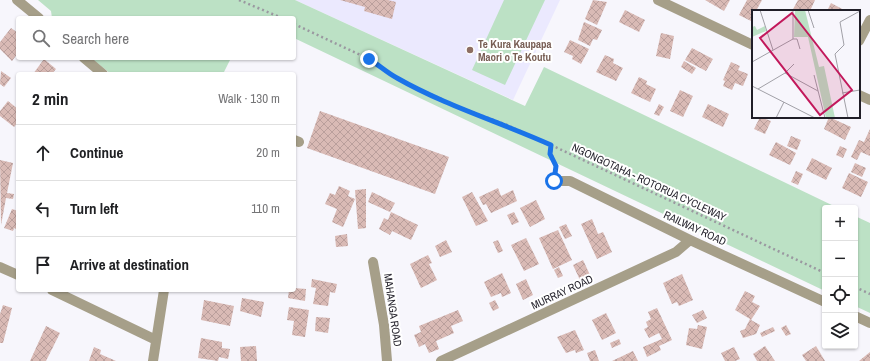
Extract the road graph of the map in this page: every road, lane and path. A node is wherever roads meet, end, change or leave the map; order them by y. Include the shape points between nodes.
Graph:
1 (17, 0) edge
2 (239, 0) edge
3 (658, 0) edge
4 (37, 16) edge
5 (277, 16) edge
6 (870, 20) edge
7 (296, 25) edge
8 (860, 39) edge
9 (752, 45) edge
10 (86, 60) edge
11 (101, 72) edge
12 (860, 95) edge
13 (870, 100) edge
14 (551, 145) junction
15 (554, 181) joint
16 (690, 240) junction
17 (373, 262) dead end
18 (0, 267) edge
19 (822, 272) edge
20 (16, 274) edge
21 (858, 288) edge
22 (56, 292) edge
23 (164, 292) edge
24 (870, 294) edge
25 (822, 301) edge
26 (858, 317) edge
27 (870, 323) edge
28 (156, 340) junction
29 (153, 361) edge
30 (387, 361) edge
31 (441, 361) edge

1 - 4 street
2 - 5 path
3 - 9 street
6 - 8 street
7 - 14 path, NGONGOTAHA - ROTORUA CYCLEWAY via 369,59 397,79
10 - 11 street
12 - 13 street
14 - 15 path via 550,154 556,166
14 - 19 path, NGONGOTAHA - ROTORUA CYCLEWAY
15 - 16 street, RAILWAY ROAD via 570,181
16 - 25 street, RAILWAY ROAD
16 - 31 street, MURRAY ROAD via 676,252
17 - 30 street, MAHANGA ROAD
18 - 20 street
21 - 24 path
22 - 28 street
23 - 28 street
26 - 27 street
28 - 29 street

